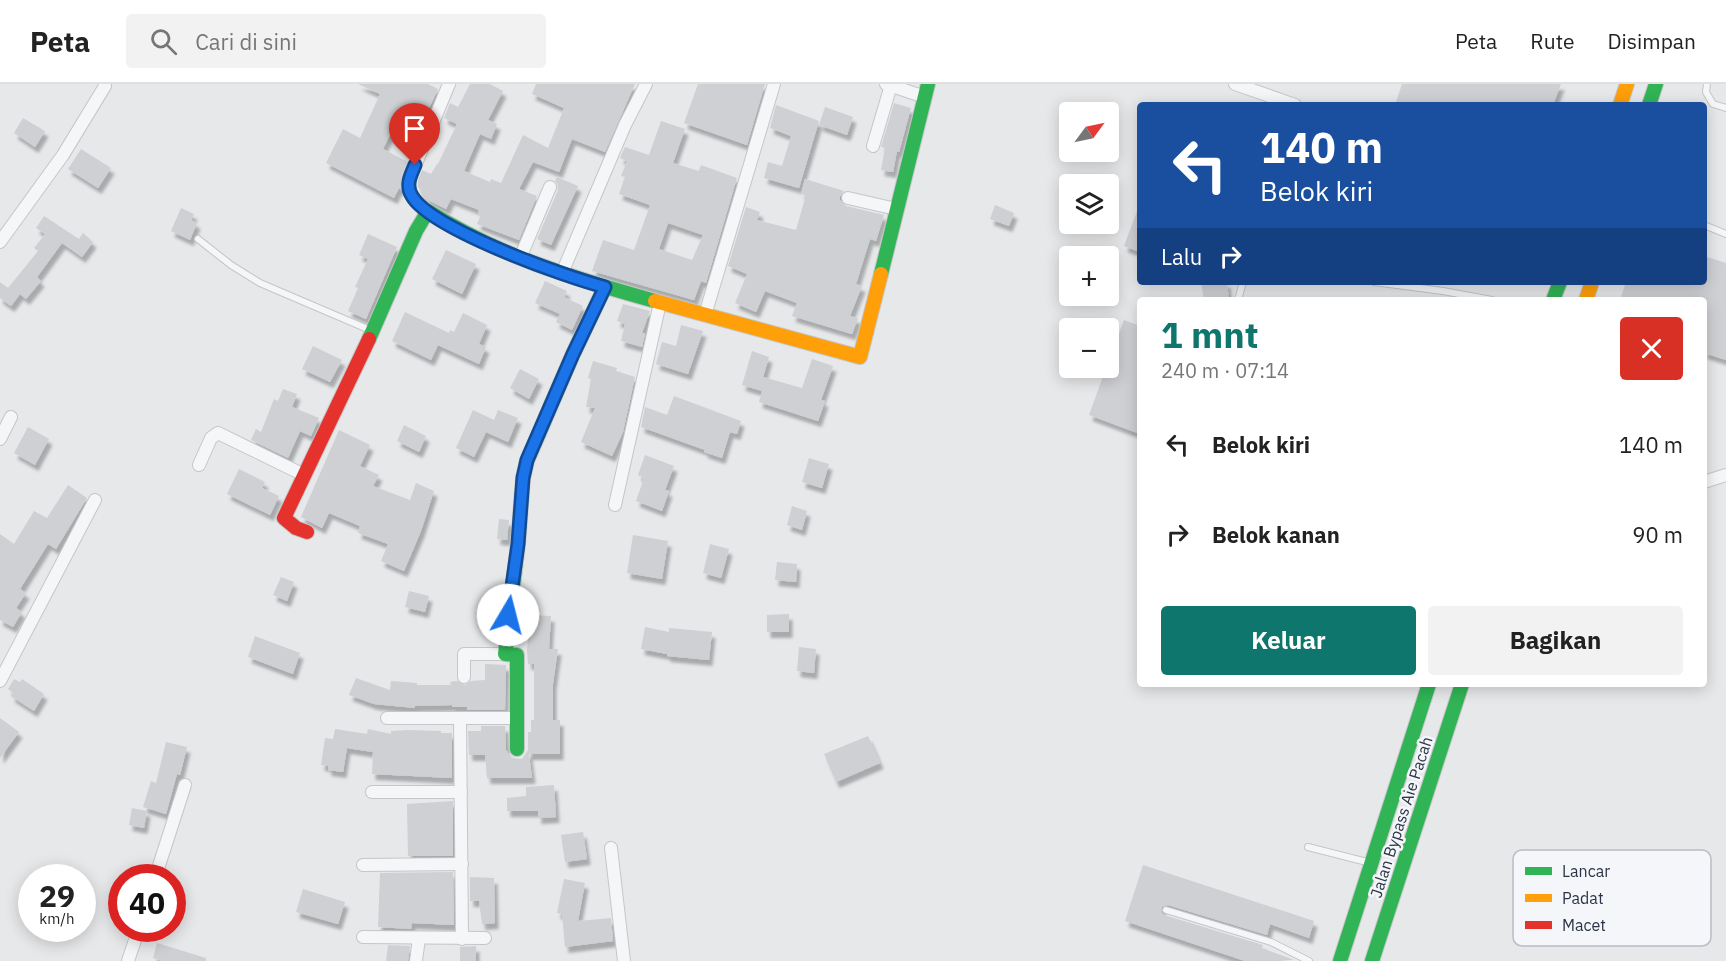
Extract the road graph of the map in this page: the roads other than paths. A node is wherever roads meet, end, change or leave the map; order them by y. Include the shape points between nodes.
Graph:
1 (449, 84) edge
2 (646, 84) edge
3 (774, 84) edge
4 (1234, 84) edge
5 (1627, 84) edge
6 (1656, 84) edge
7 (1707, 84) edge
8 (889, 85) edge
9 (105, 86) dead end
10 (927, 90) edge
11 (1286, 102) edge
12 (1621, 102) edge
13 (1650, 102) edge
14 (1726, 108) edge
15 (873, 146) dead end
16 (550, 187) dead end
17 (848, 198) dead end
18 (896, 209) junction
19 (428, 211) junction
20 (1707, 226) edge
21 (1726, 234) edge
22 (198, 239) dead end
23 (0, 242) edge
24 (520, 258) junction
25 (562, 273) junction
26 (1397, 285) edge
27 (605, 287) junction
28 (1475, 297) edge
29 (660, 303) junction
30 (705, 315) junction
31 (374, 332) junction
32 (11, 417) dead end
33 (0, 440) edge
34 (200, 465) dead end
35 (304, 475) junction
36 (1726, 475) edge
37 (1707, 482) edge
38 (95, 500) dead end
39 (615, 505) dead end
40 (307, 532) dead end
41 (505, 654) junction
42 (464, 677) dead end
43 (0, 681) edge
44 (1428, 687) edge
45 (1461, 687) edge
46 (387, 718) dead end
47 (460, 718) junction
48 (518, 718) junction
49 (517, 748) dead end
50 (185, 785) dead end
51 (372, 792) dead end
52 (461, 792) junction
53 (1308, 847) dead end
54 (611, 848) dead end
55 (1371, 863) junction
56 (160, 864) edge
57 (462, 864) junction
58 (363, 865) dead end
59 (1375, 902) junction
60 (1166, 910) dead end
61 (363, 937) dead end
62 (419, 938) junction
63 (485, 938) dead end
64 (462, 939) junction
65 (134, 942) edge
66 (128, 961) edge
67 (416, 961) edge
68 (624, 961) edge
69 (1309, 961) edge
70 (1340, 961) edge
71 (1372, 961) edge

1 - 19 street via 408,187
2 - 25 street
3 - 30 street
4 - 11 street
5 - 12 main road
6 - 13 main road
7 - 14 lane via 1706,92 1713,104
8 - 10 street
8 - 15 street
9 - 23 street via 63,155
10 - 18 main road
16 - 24 street
17 - 18 street
18 - 30 main road via 860,357
19 - 24 main road via 450,227
19 - 31 main road
20 - 21 lane
22 - 31 lane via 260,283
24 - 25 main road
25 - 27 main road
26 - 28 lane
27 - 29 main road
27 - 41 main road via 527,460
29 - 30 main road
29 - 39 street
31 - 35 main road
32 - 33 street
34 - 35 street via 211,438 218,433
35 - 40 main road via 284,518
36 - 37 street
38 - 43 street
41 - 42 street via 464,654
41 - 48 main road via 517,654
44 - 55 main road
45 - 59 main road, Jalan Bypass Aie Pacah
46 - 47 street
47 - 48 street
47 - 52 street
48 - 49 main road
50 - 56 street
51 - 52 street
52 - 57 street
53 - 55 lane
54 - 68 street
55 - 59 main road
57 - 58 street
57 - 64 street
59 - 70 main road
59 - 71 main road, Jalan Bypass Aie Pacah
60 - 69 lane via 1271,942
61 - 62 street
62 - 64 street
62 - 67 street
63 - 64 street
65 - 66 street

